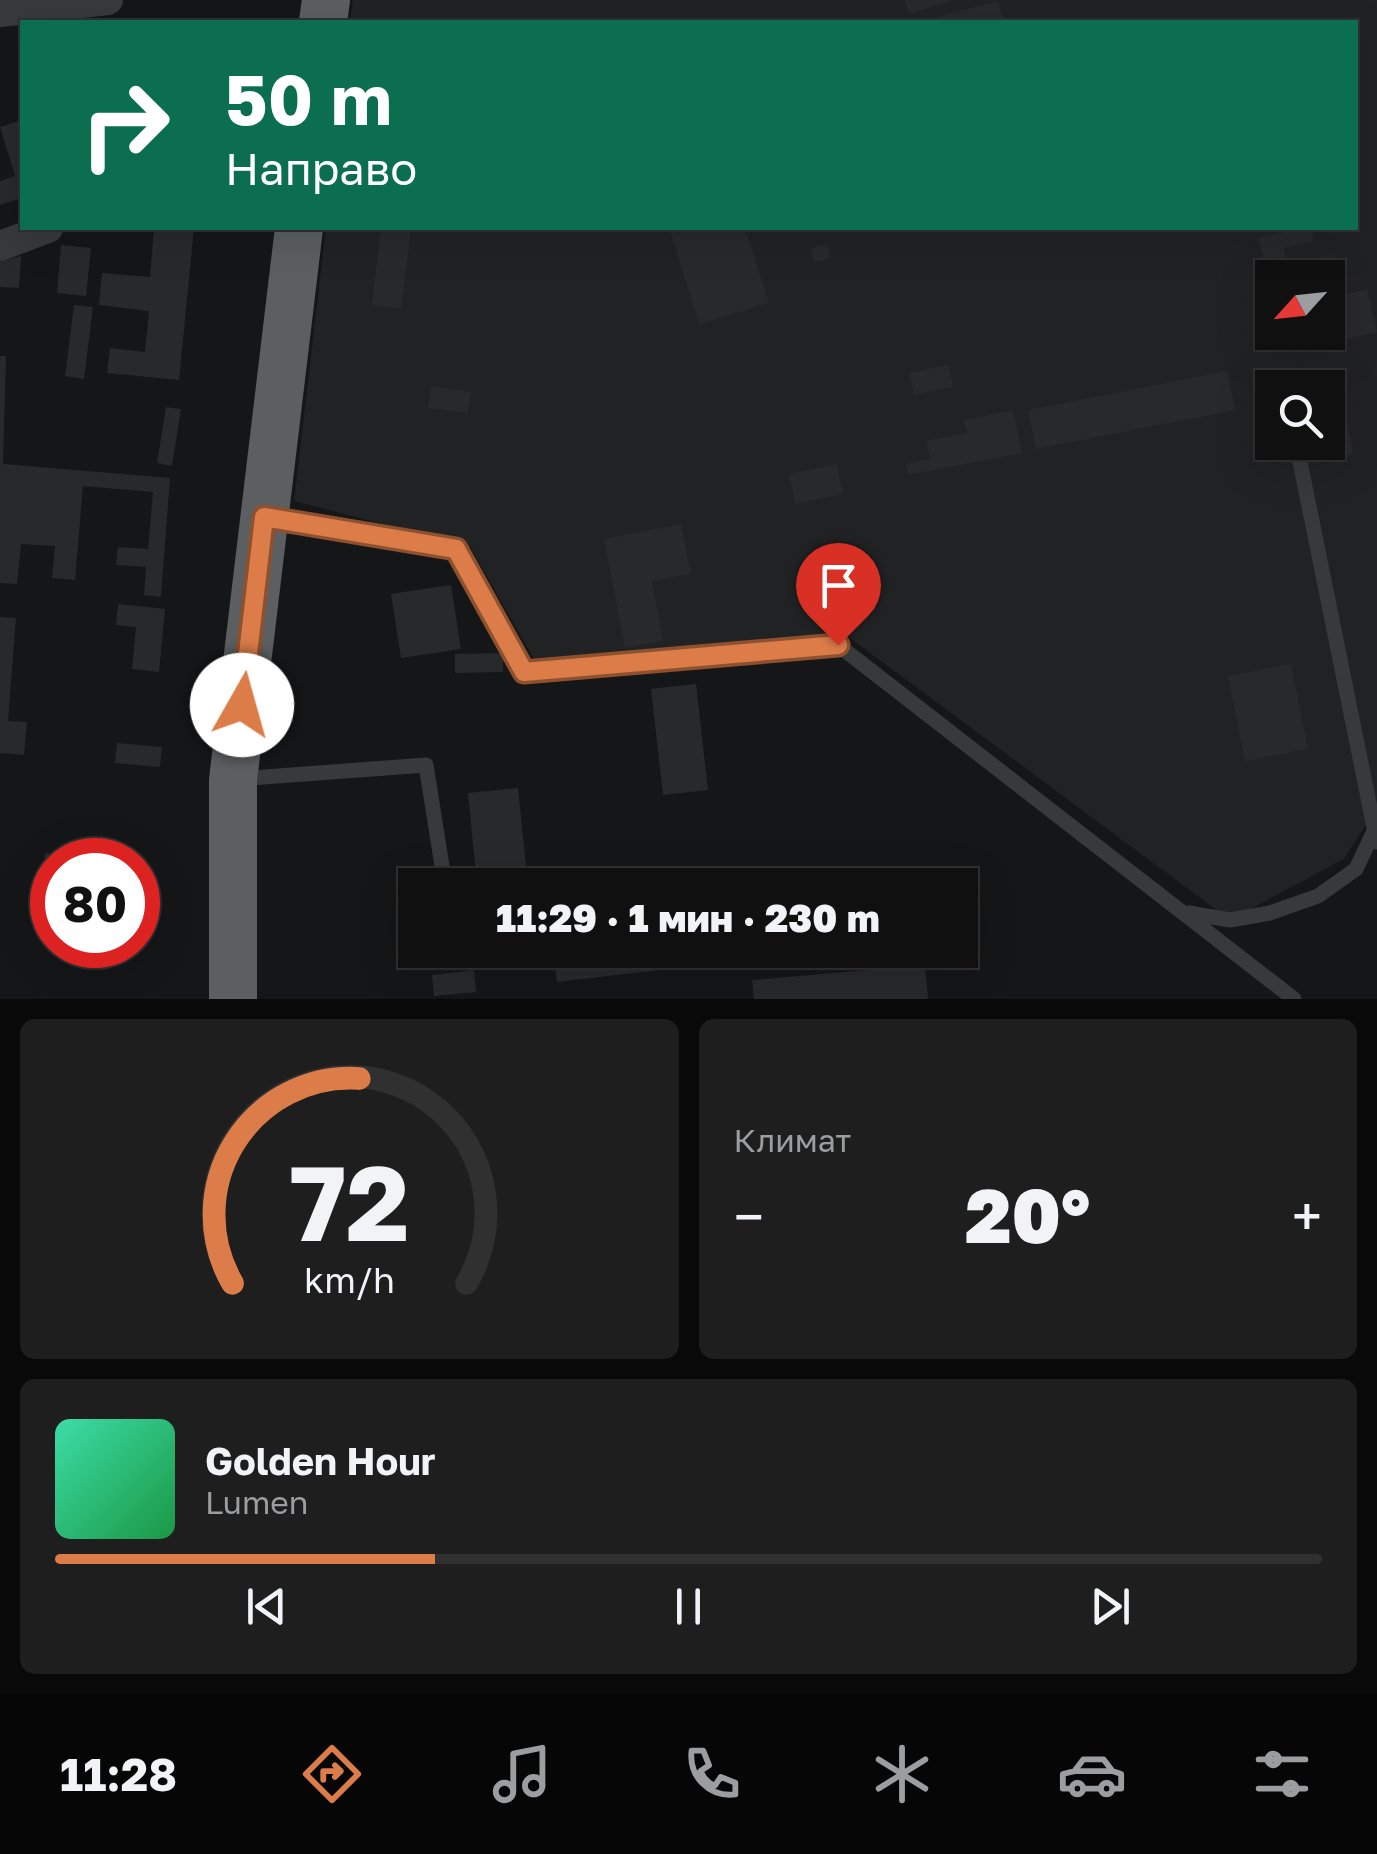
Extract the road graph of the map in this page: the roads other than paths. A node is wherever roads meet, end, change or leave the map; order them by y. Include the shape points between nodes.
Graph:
1 (108, 0) edge
2 (0, 12) edge
3 (43, 230) edge
4 (299, 230) edge
5 (0, 246) edge
6 (1300, 460) edge
7 (264, 517) junction
8 (233, 780) junction
9 (1376, 835) edge
10 (442, 868) edge
11 (1185, 912) junction
12 (234, 999) edge
13 (1294, 999) edge

1 - 2 street
3 - 5 street
4 - 7 highway
6 - 9 lane
7 - 8 highway
7 - 11 lane via 456,549 524,672 838,645
8 - 10 lane via 426,765
8 - 12 highway
9 - 11 lane via 1356,869 1318,896 1230,920
11 - 13 lane

